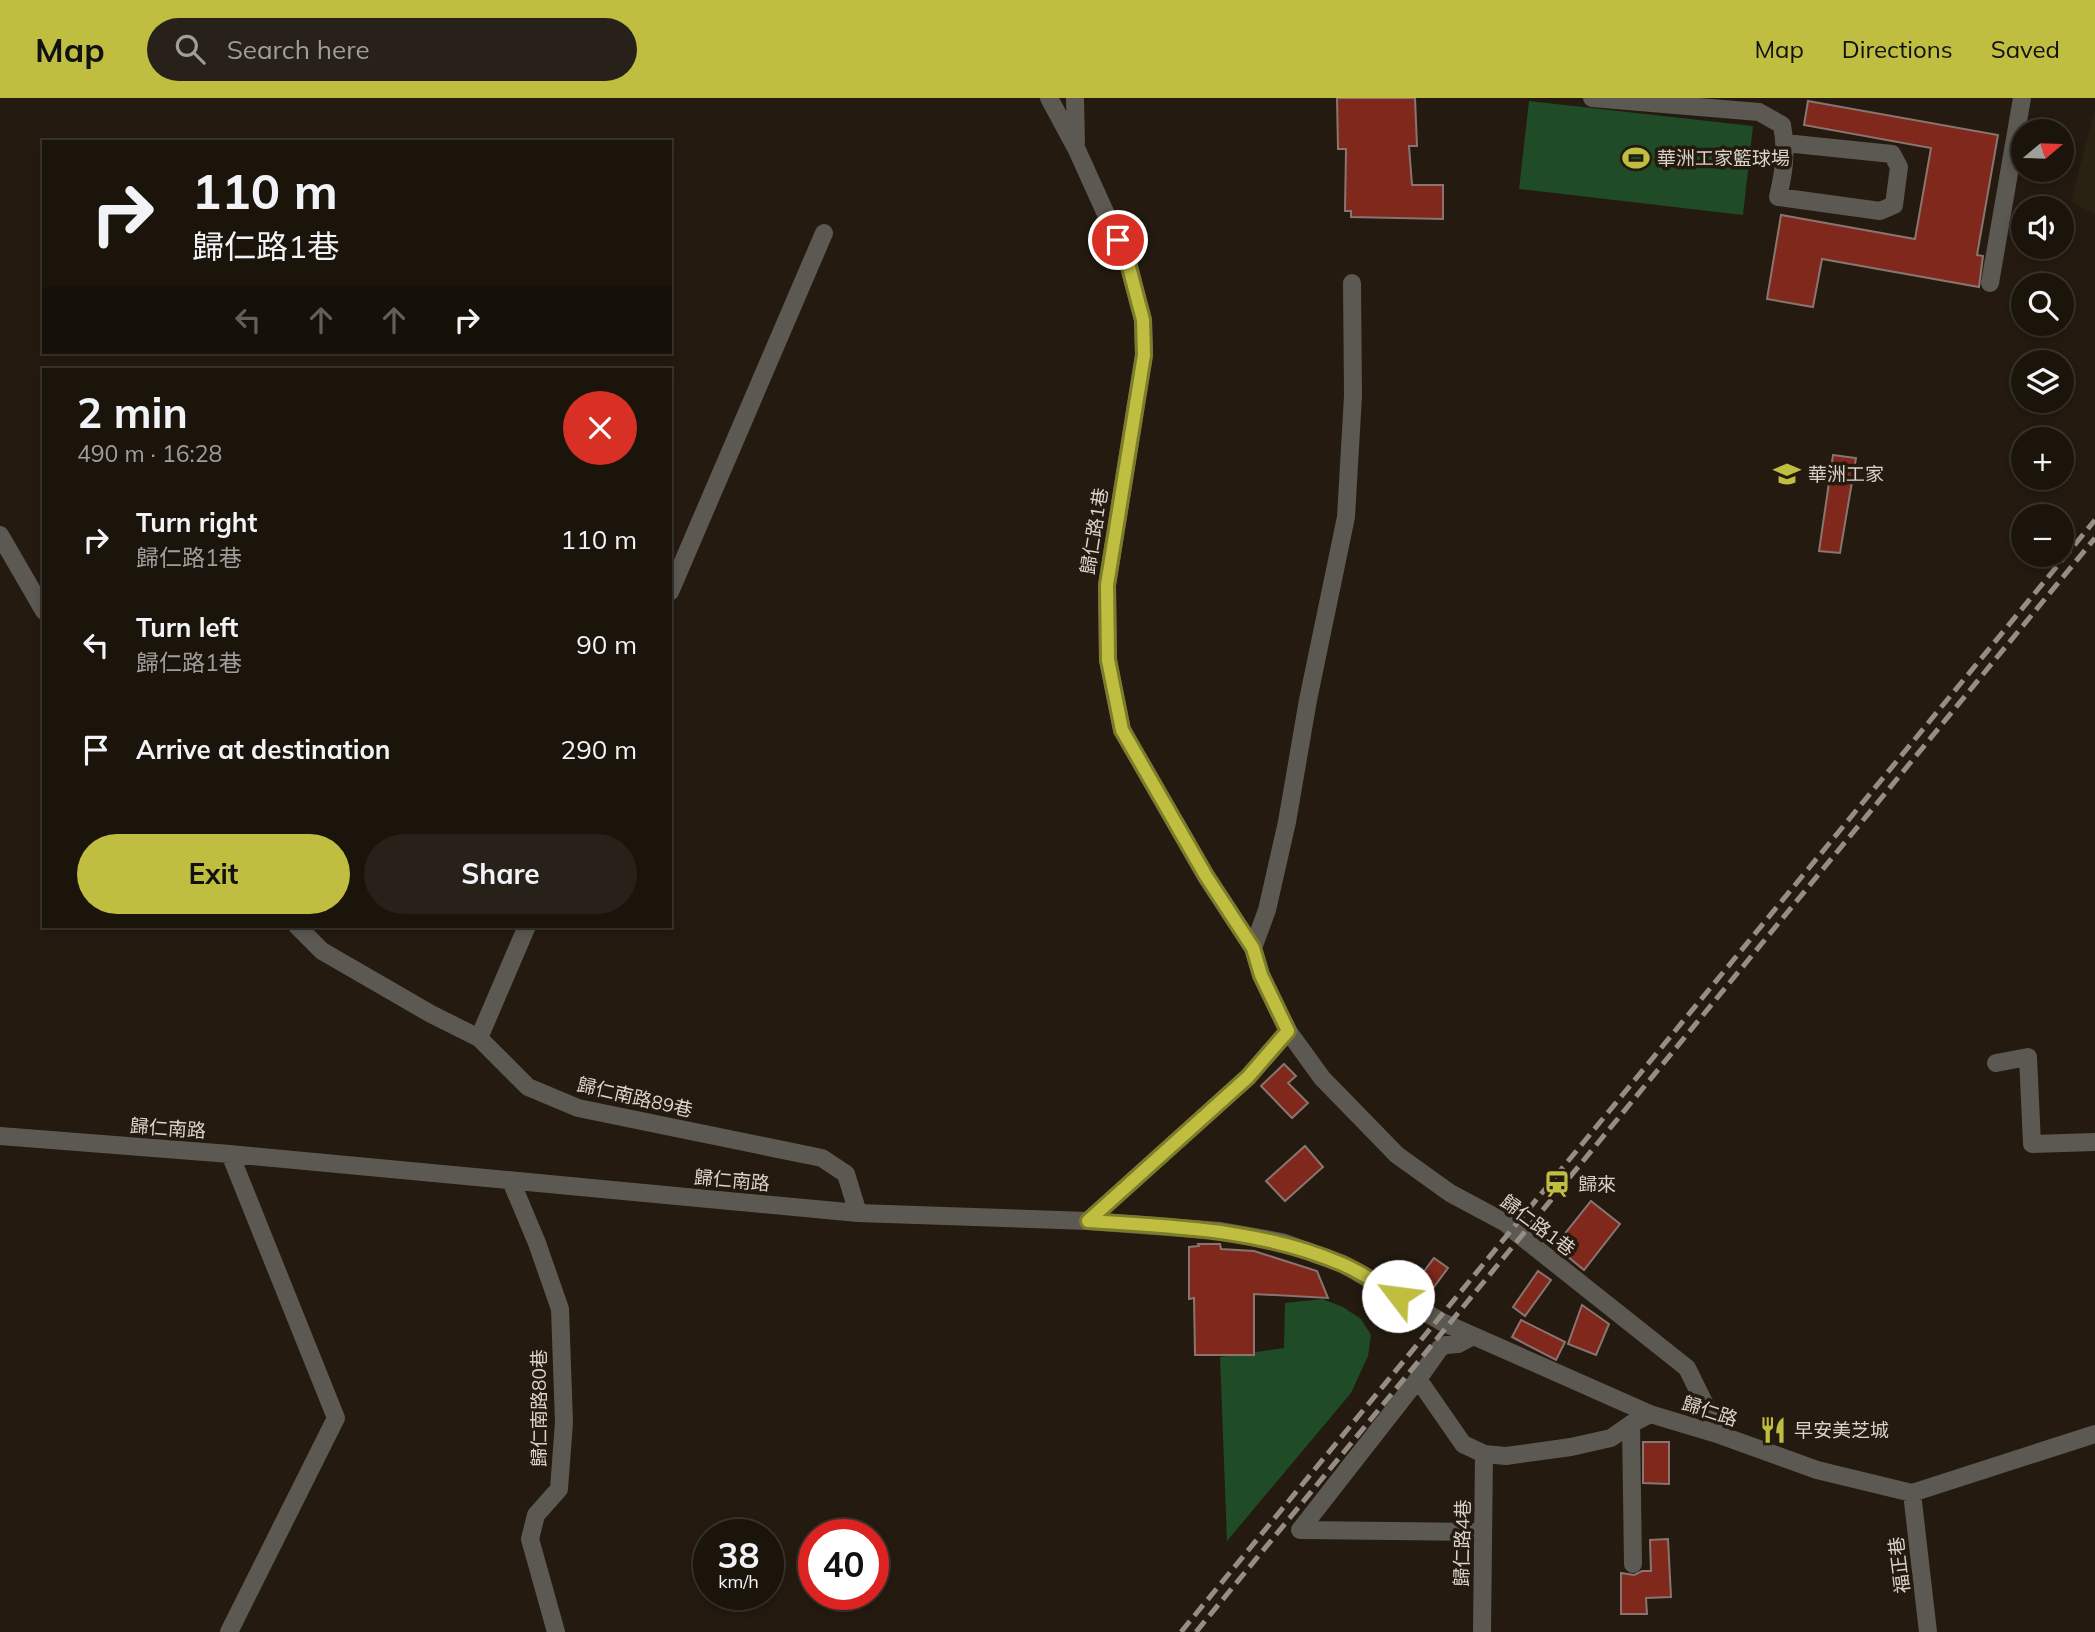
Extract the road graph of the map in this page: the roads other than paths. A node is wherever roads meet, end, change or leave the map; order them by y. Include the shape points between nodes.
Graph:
1 (1049, 98) edge
2 (1075, 98) edge
3 (1591, 98) edge
4 (2022, 98) edge
5 (1785, 143) junction
6 (1077, 150) junction
7 (824, 233) dead end
8 (1352, 283) dead end
9 (1990, 284) dead end
10 (0, 535) edge
11 (672, 587) edge
12 (42, 608) edge
13 (299, 928) edge
14 (526, 928) edge
15 (1253, 948) junction
16 (1288, 1031) junction
17 (479, 1038) junction
18 (1996, 1063) dead end
19 (0, 1136) edge
20 (2095, 1142) edge
21 (230, 1154) junction
22 (511, 1181) junction
23 (858, 1213) junction
24 (1088, 1221) junction
25 (1442, 1322) joint
26 (1473, 1336) junction
27 (1419, 1379) junction
28 (1650, 1414) junction
29 (1631, 1424) junction
30 (2095, 1434) edge
31 (1720, 1435) junction
32 (1484, 1454) junction
33 (1912, 1493) junction
34 (1483, 1532) junction
35 (1633, 1564) dead end
36 (229, 1632) edge
37 (556, 1632) edge
38 (1482, 1632) edge
39 (1928, 1632) edge

1 - 6 street, 歸仁路1巷
2 - 6 street
3 - 5 street via 1759,112 1782,125
4 - 9 street
5 - 5 street via 1778,197 1880,211 1894,205 1899,167 1892,154
6 - 15 street, 歸仁路1巷 via 1128,263 1143,320 1144,355 1107,585 1108,660 1122,730
7 - 11 street
8 - 15 street via 1353,396 1346,517 1287,822 1267,910
10 - 12 street
13 - 17 street, 歸仁南路89巷 via 322,951
14 - 17 street
15 - 16 street, 歸仁路1巷
16 - 24 street via 1248,1077
16 - 31 street, 歸仁路1巷 via 1322,1079 1396,1155 1450,1193 1506,1223 1688,1368
17 - 23 street, 歸仁南路89巷 via 528,1087 578,1108 822,1158 846,1174
18 - 20 street via 2028,1056 2032,1144
19 - 21 street, 歸仁南路
21 - 22 street, 歸仁南路
21 - 36 street via 336,1418
22 - 23 street, 歸仁南路
22 - 37 street, 歸仁南路80巷 via 560,1309 564,1422 559,1489 536,1515 530,1539
23 - 24 street, 歸仁南路
24 - 25 street, 歸仁南路 via 1221,1231 1282,1242 1343,1264
25 - 26 street, 歸仁路
26 - 27 street via 1440,1348
26 - 28 street, 歸仁路
27 - 32 street via 1463,1444
27 - 34 street via 1300,1530
28 - 29 street
28 - 31 street, 歸仁路
29 - 32 street via 1611,1438 1571,1447 1506,1456
29 - 35 street
30 - 33 street
31 - 33 street, 歸仁路 via 1817,1470
32 - 34 street, 歸仁路4巷
33 - 39 street, 福正巷
34 - 38 street, 歸仁路4巷

